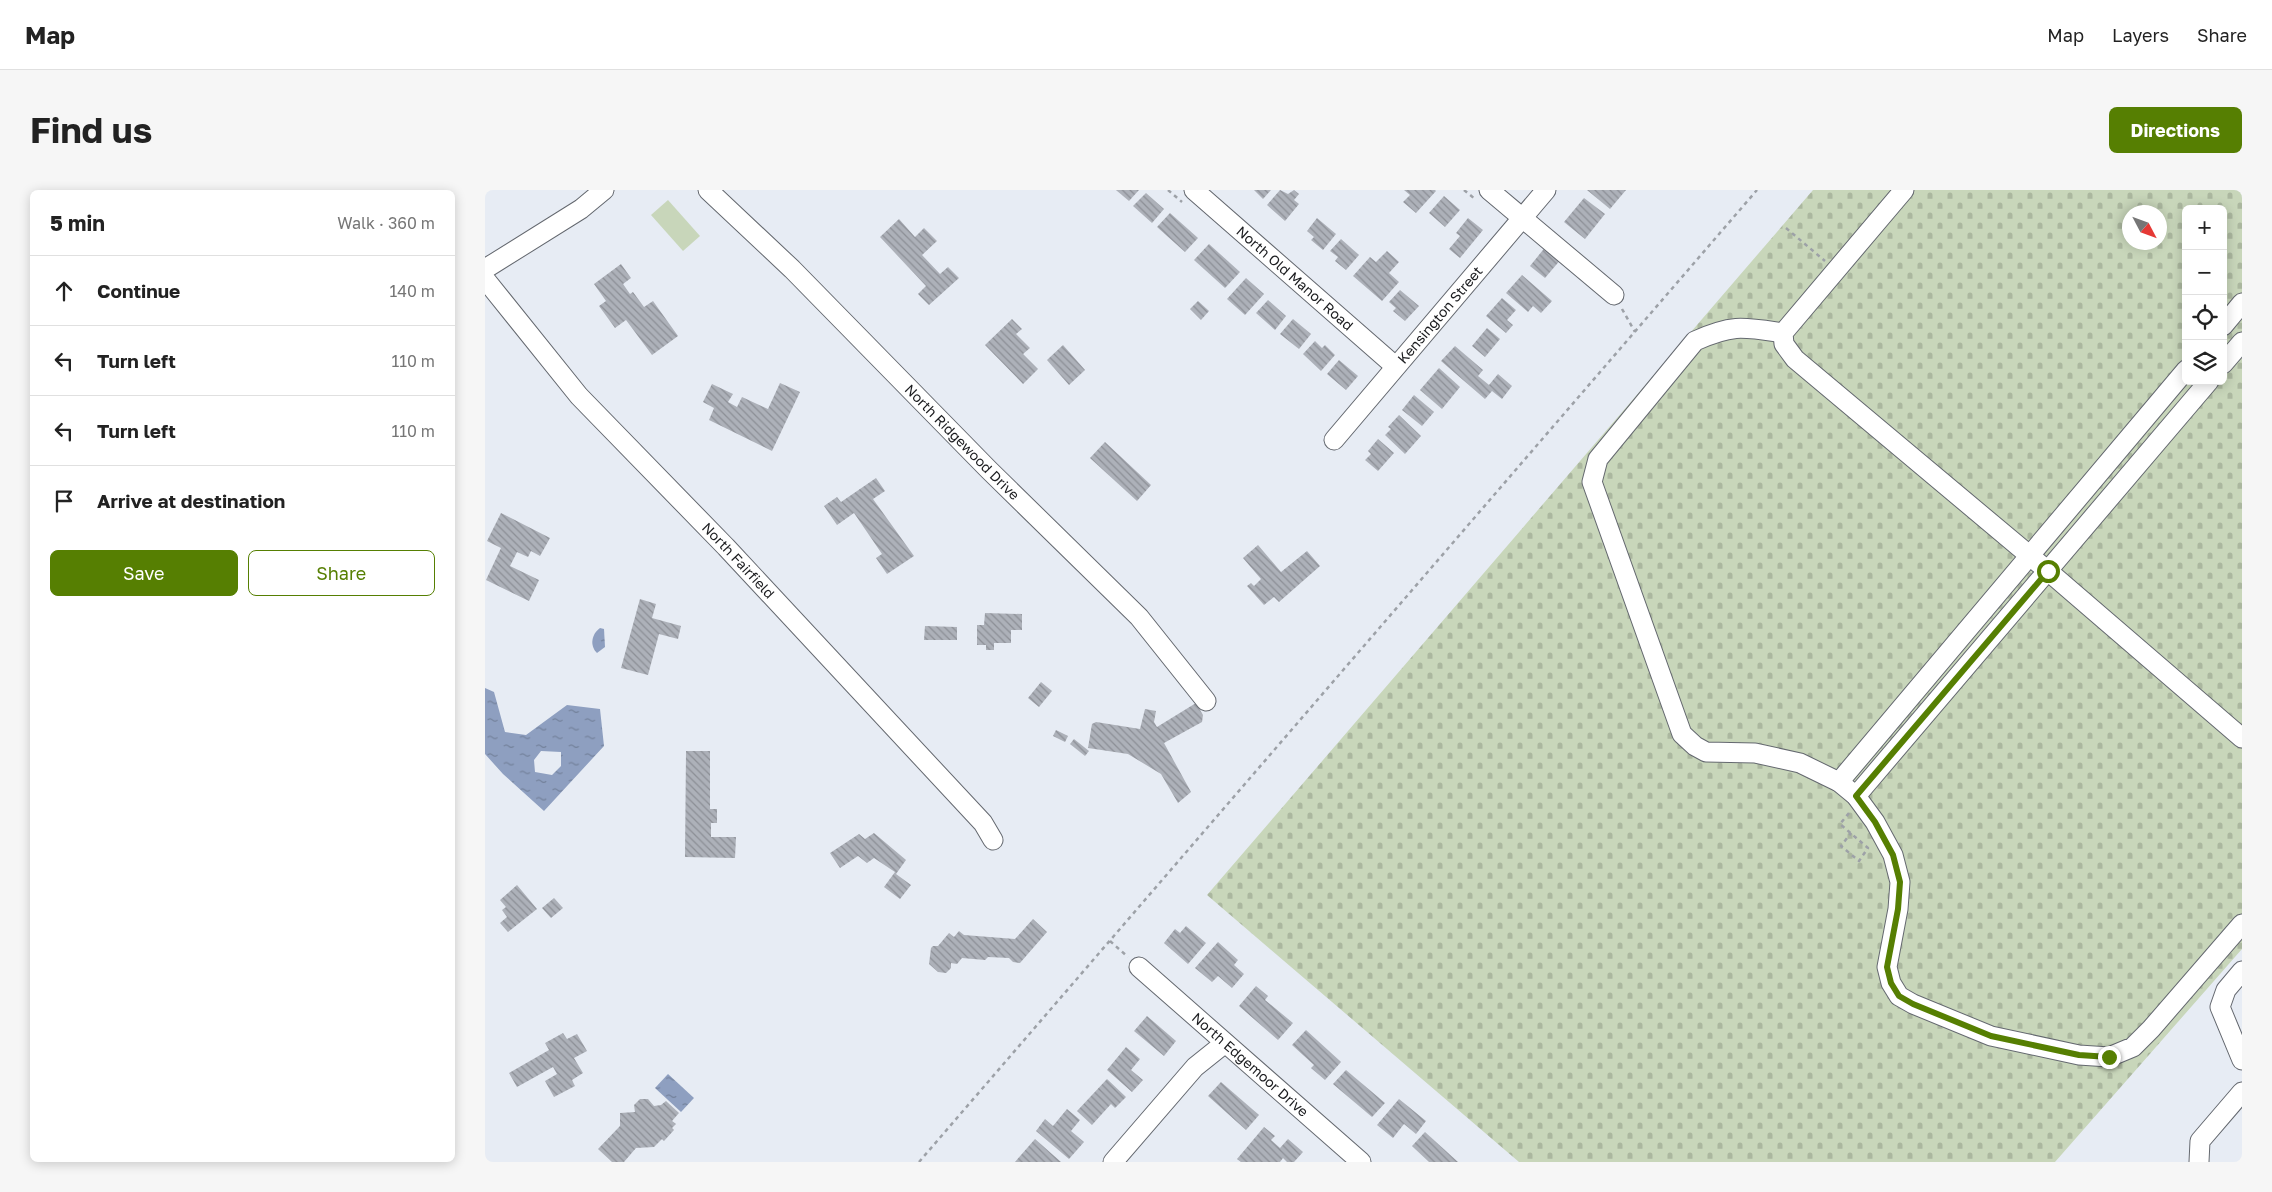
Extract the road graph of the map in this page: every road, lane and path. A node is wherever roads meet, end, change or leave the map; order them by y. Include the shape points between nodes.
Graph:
1 (604, 190) edge
2 (708, 190) edge
3 (1194, 190) edge
4 (1489, 190) edge
5 (1546, 190) edge
6 (1757, 190) edge
7 (1904, 190) edge
8 (1522, 218) junction
9 (1786, 228) dead end
10 (1836, 270) junction
11 (486, 279) edge
12 (1614, 295) joint
13 (2242, 303) edge
14 (2227, 321) edge
15 (1635, 332) junction
16 (1783, 333) junction
17 (2242, 342) edge
18 (2227, 359) edge
19 (1395, 366) junction
20 (2182, 375) edge
21 (2206, 385) edge
22 (1334, 440) dead end
23 (2029, 556) junction
24 (2048, 571) junction
25 (1206, 701) dead end
26 (2242, 738) edge
27 (1839, 782) junction
28 (1858, 798) junction
29 (1851, 833) junction
30 (993, 840) dead end
31 (2242, 924) edge
32 (1110, 941) junction
33 (1139, 967) joint
34 (2242, 970) edge
35 (1225, 1042) junction
36 (2242, 1060) edge
37 (2242, 1092) edge
38 (919, 1162) edge
39 (1113, 1162) edge
40 (1361, 1162) edge
41 (2199, 1162) edge

1 - 11 street
2 - 25 street, North Ridgewood Drive via 792,269 1139,617
3 - 19 street, North Old Manor Road
4 - 8 street
5 - 8 street, Kensington Street
6 - 15 path
7 - 10 street
8 - 12 street
8 - 19 street, Kensington Street
9 - 10 path
10 - 16 street
11 - 30 street, North Fairfield via 579,396 983,823
12 - 15 path
13 - 14 street
15 - 32 path
16 - 23 street via 1784,344 1795,358
16 - 27 street via 1741,327 1718,331 1695,341 1597,459 1592,482 1682,734 1706,752 1764,755 1799,763
17 - 18 street
19 - 22 street, Kensington Street
20 - 23 street
21 - 24 street
23 - 24 street
23 - 27 street
24 - 26 street
24 - 28 street
27 - 28 street
28 - 29 path via 1840,824
28 - 31 street via 1893,855 1900,882 1887,967 1891,983 1899,996 1913,1004 1991,1036 2079,1055 2109,1057 2133,1047
29 - 29 path via 1868,848 1859,861 1841,846
32 - 33 path
32 - 38 path
33 - 35 street, North Edgemoor Drive
34 - 36 street via 2226,990 2220,1008
35 - 39 street via 1195,1067
35 - 40 street, North Edgemoor Drive
37 - 41 street via 2200,1141

